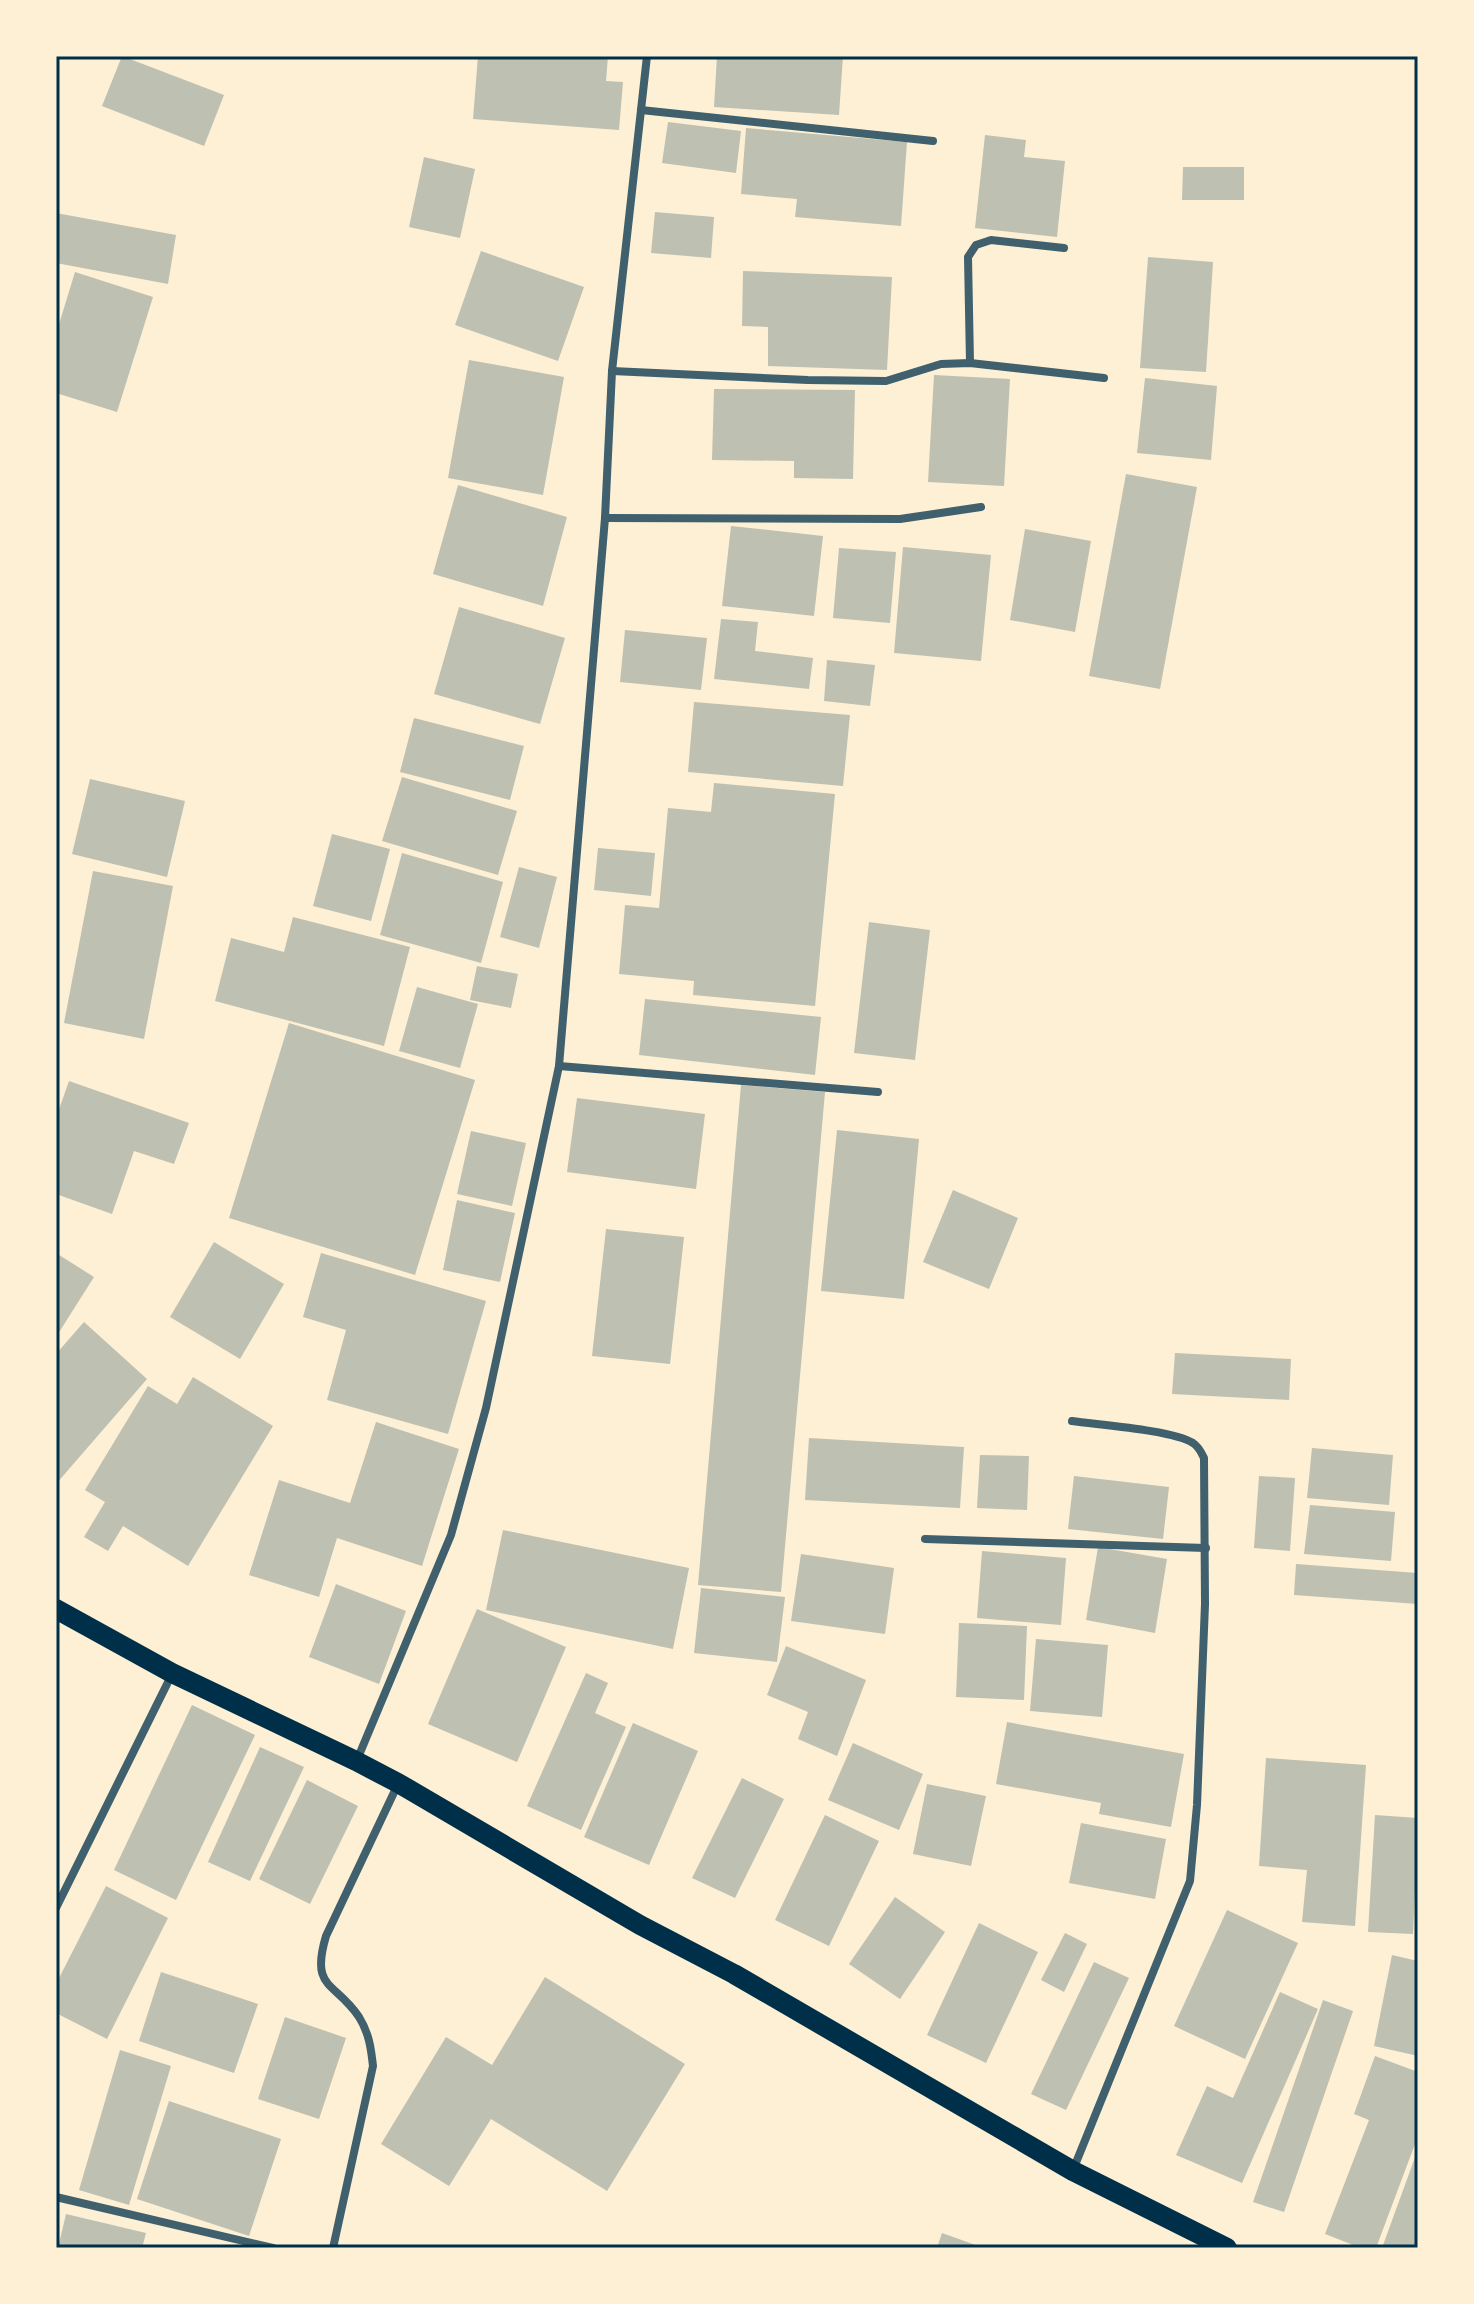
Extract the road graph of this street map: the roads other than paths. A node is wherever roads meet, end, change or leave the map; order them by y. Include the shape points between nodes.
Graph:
1 (647, 56) edge
2 (641, 110) junction
3 (933, 141) dead end
4 (1064, 248) dead end
5 (970, 363) junction
6 (612, 371) junction
7 (1104, 378) dead end
8 (981, 507) dead end
9 (605, 518) junction
10 (559, 1066) junction
11 (878, 1092) dead end
12 (1072, 1421) dead end
13 (925, 1539) dead end
14 (1206, 1548) junction
15 (56, 1609) edge
16 (172, 1673) junction
17 (356, 1761) junction
18 (398, 1783) junction
19 (56, 1908) edge
20 (1073, 2171) junction
21 (56, 2197) edge
22 (273, 2248) edge
23 (333, 2248) edge
24 (1227, 2248) edge

1 - 2 street
2 - 3 street
2 - 6 street
4 - 5 street via 991,240 976,245 968,257
5 - 6 street via 941,364 886,381
5 - 7 street
6 - 9 street
8 - 9 street via 900,519
9 - 10 street
10 - 11 street
10 - 17 street via 486,1408 451,1535
12 - 14 street via 1174,1436 1199,1448 1204,1458
13 - 14 street
14 - 20 street via 1190,1881
15 - 16 main road
16 - 17 main road
16 - 19 street
17 - 18 main road
18 - 20 main road
18 - 23 street via 319,1959 324,1981 358,2015 371,2040 373,2066
20 - 24 main road
21 - 22 street

